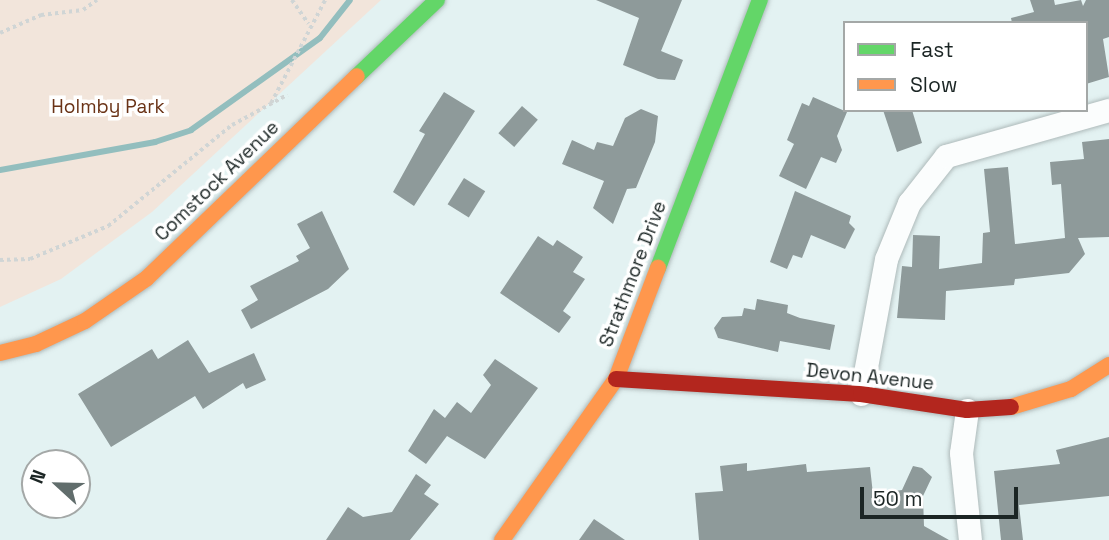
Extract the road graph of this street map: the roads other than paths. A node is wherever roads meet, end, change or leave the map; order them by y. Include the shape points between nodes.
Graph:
1 (437, 0) edge
2 (760, 0) edge
3 (1109, 110) edge
4 (0, 353) edge
5 (1109, 365) edge
6 (616, 379) junction
7 (861, 394) junction
8 (967, 410) junction
9 (502, 540) edge
10 (970, 540) edge

1 - 4 street, Comstock Avenue via 147,278 85,321 36,344
2 - 6 street, Strathmore Drive
3 - 7 street via 947,156 909,203 886,259
5 - 8 street, Devon Avenue via 1071,388 1016,407
6 - 7 street, Devon Avenue
6 - 9 street, Strathmore Drive
7 - 8 street, Devon Avenue
8 - 10 street via 961,453

